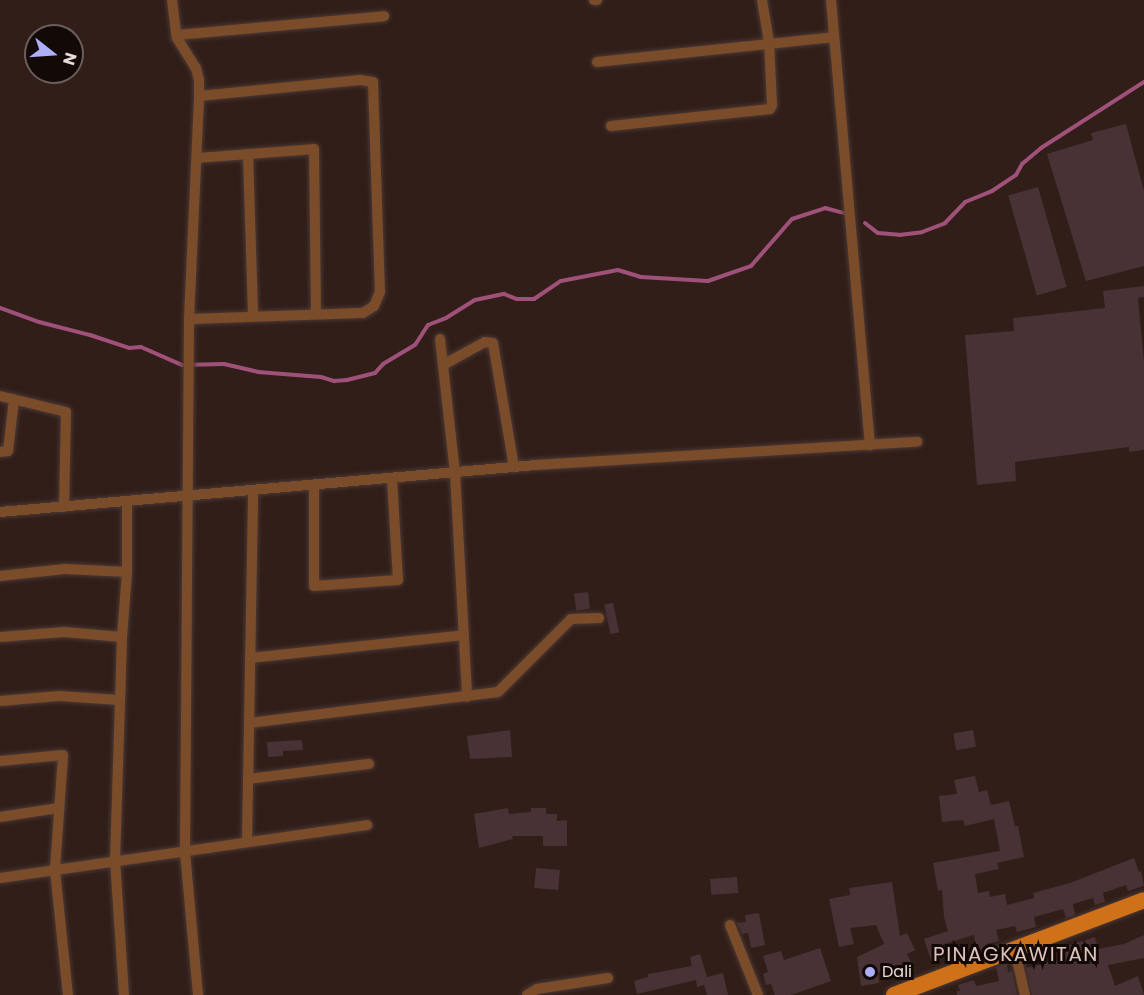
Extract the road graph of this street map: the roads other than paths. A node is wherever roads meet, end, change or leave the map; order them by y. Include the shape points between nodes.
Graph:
1 (172, 0) edge
2 (762, 0) edge
3 (831, 0) edge
4 (384, 16) dead end
5 (177, 35) junction
6 (834, 37) junction
7 (769, 42) junction
8 (597, 62) dead end
9 (199, 96) junction
10 (611, 126) dead end
11 (248, 154) junction
12 (197, 158) junction
13 (316, 313) junction
14 (253, 316) junction
15 (189, 319) junction
16 (440, 339) dead end
17 (443, 365) junction
18 (0, 396) edge
19 (14, 399) junction
20 (916, 442) dead end
21 (870, 445) junction
22 (0, 452) edge
23 (514, 467) junction
24 (455, 472) junction
25 (392, 478) junction
26 (314, 486) junction
27 (253, 491) junction
28 (189, 497) junction
29 (127, 502) junction
30 (64, 507) junction
31 (0, 512) edge
32 (127, 572) junction
33 (0, 576) edge
34 (599, 618) dead end
35 (464, 635) junction
36 (0, 637) edge
37 (122, 637) junction
38 (250, 658) junction
39 (468, 697) junction
40 (120, 700) junction
41 (0, 701) edge
42 (249, 723) junction
43 (0, 761) edge
44 (369, 764) dead end
45 (248, 779) junction
46 (59, 808) junction
47 (0, 817) edge
48 (367, 825) dead end
49 (247, 842) junction
50 (184, 851) junction
51 (115, 861) junction
52 (55, 870) junction
53 (0, 878) edge
54 (1144, 900) edge
55 (730, 925) dead end
56 (1014, 951) junction
57 (608, 978) dead end
58 (68, 995) edge
59 (124, 995) edge
60 (198, 995) edge
61 (527, 995) edge
62 (758, 995) edge
63 (894, 995) edge
64 (1025, 995) edge

1 - 5 street
2 - 7 street
3 - 6 street
4 - 5 street
5 - 9 street via 196,68
6 - 7 street
6 - 21 street
7 - 8 street
7 - 10 street via 772,105 766,111
9 - 12 street
9 - 13 street via 360,80 373,82 380,292 374,306 363,313
11 - 12 street
11 - 13 street via 314,149
11 - 14 street
12 - 15 street
13 - 14 street
14 - 15 street
15 - 28 street
16 - 17 street
17 - 23 street via 485,342 494,343
17 - 24 street
18 - 19 street
19 - 22 street via 8,451
19 - 30 street via 66,412
20 - 21 street
21 - 23 street
23 - 24 street
24 - 25 street
24 - 35 street
25 - 26 street
25 - 26 street via 398,580 315,586
26 - 27 street
27 - 28 street
27 - 38 street
28 - 29 street
28 - 50 street
29 - 30 street
29 - 32 street
30 - 31 street
32 - 33 street via 65,569
32 - 37 street
34 - 39 street via 570,619 503,689
35 - 38 street
35 - 39 street
36 - 37 street via 64,632
37 - 40 street
38 - 42 street
39 - 42 street
40 - 41 street via 59,696
40 - 51 street
42 - 45 street
43 - 46 street via 63,755
44 - 45 street
45 - 49 street
46 - 47 street
46 - 52 street
48 - 49 street
49 - 50 street
50 - 51 street
50 - 60 street
51 - 52 street
51 - 59 street
52 - 53 street
52 - 58 street
54 - 56 main road
55 - 62 street
56 - 63 main road
56 - 64 street
57 - 61 street via 537,989

